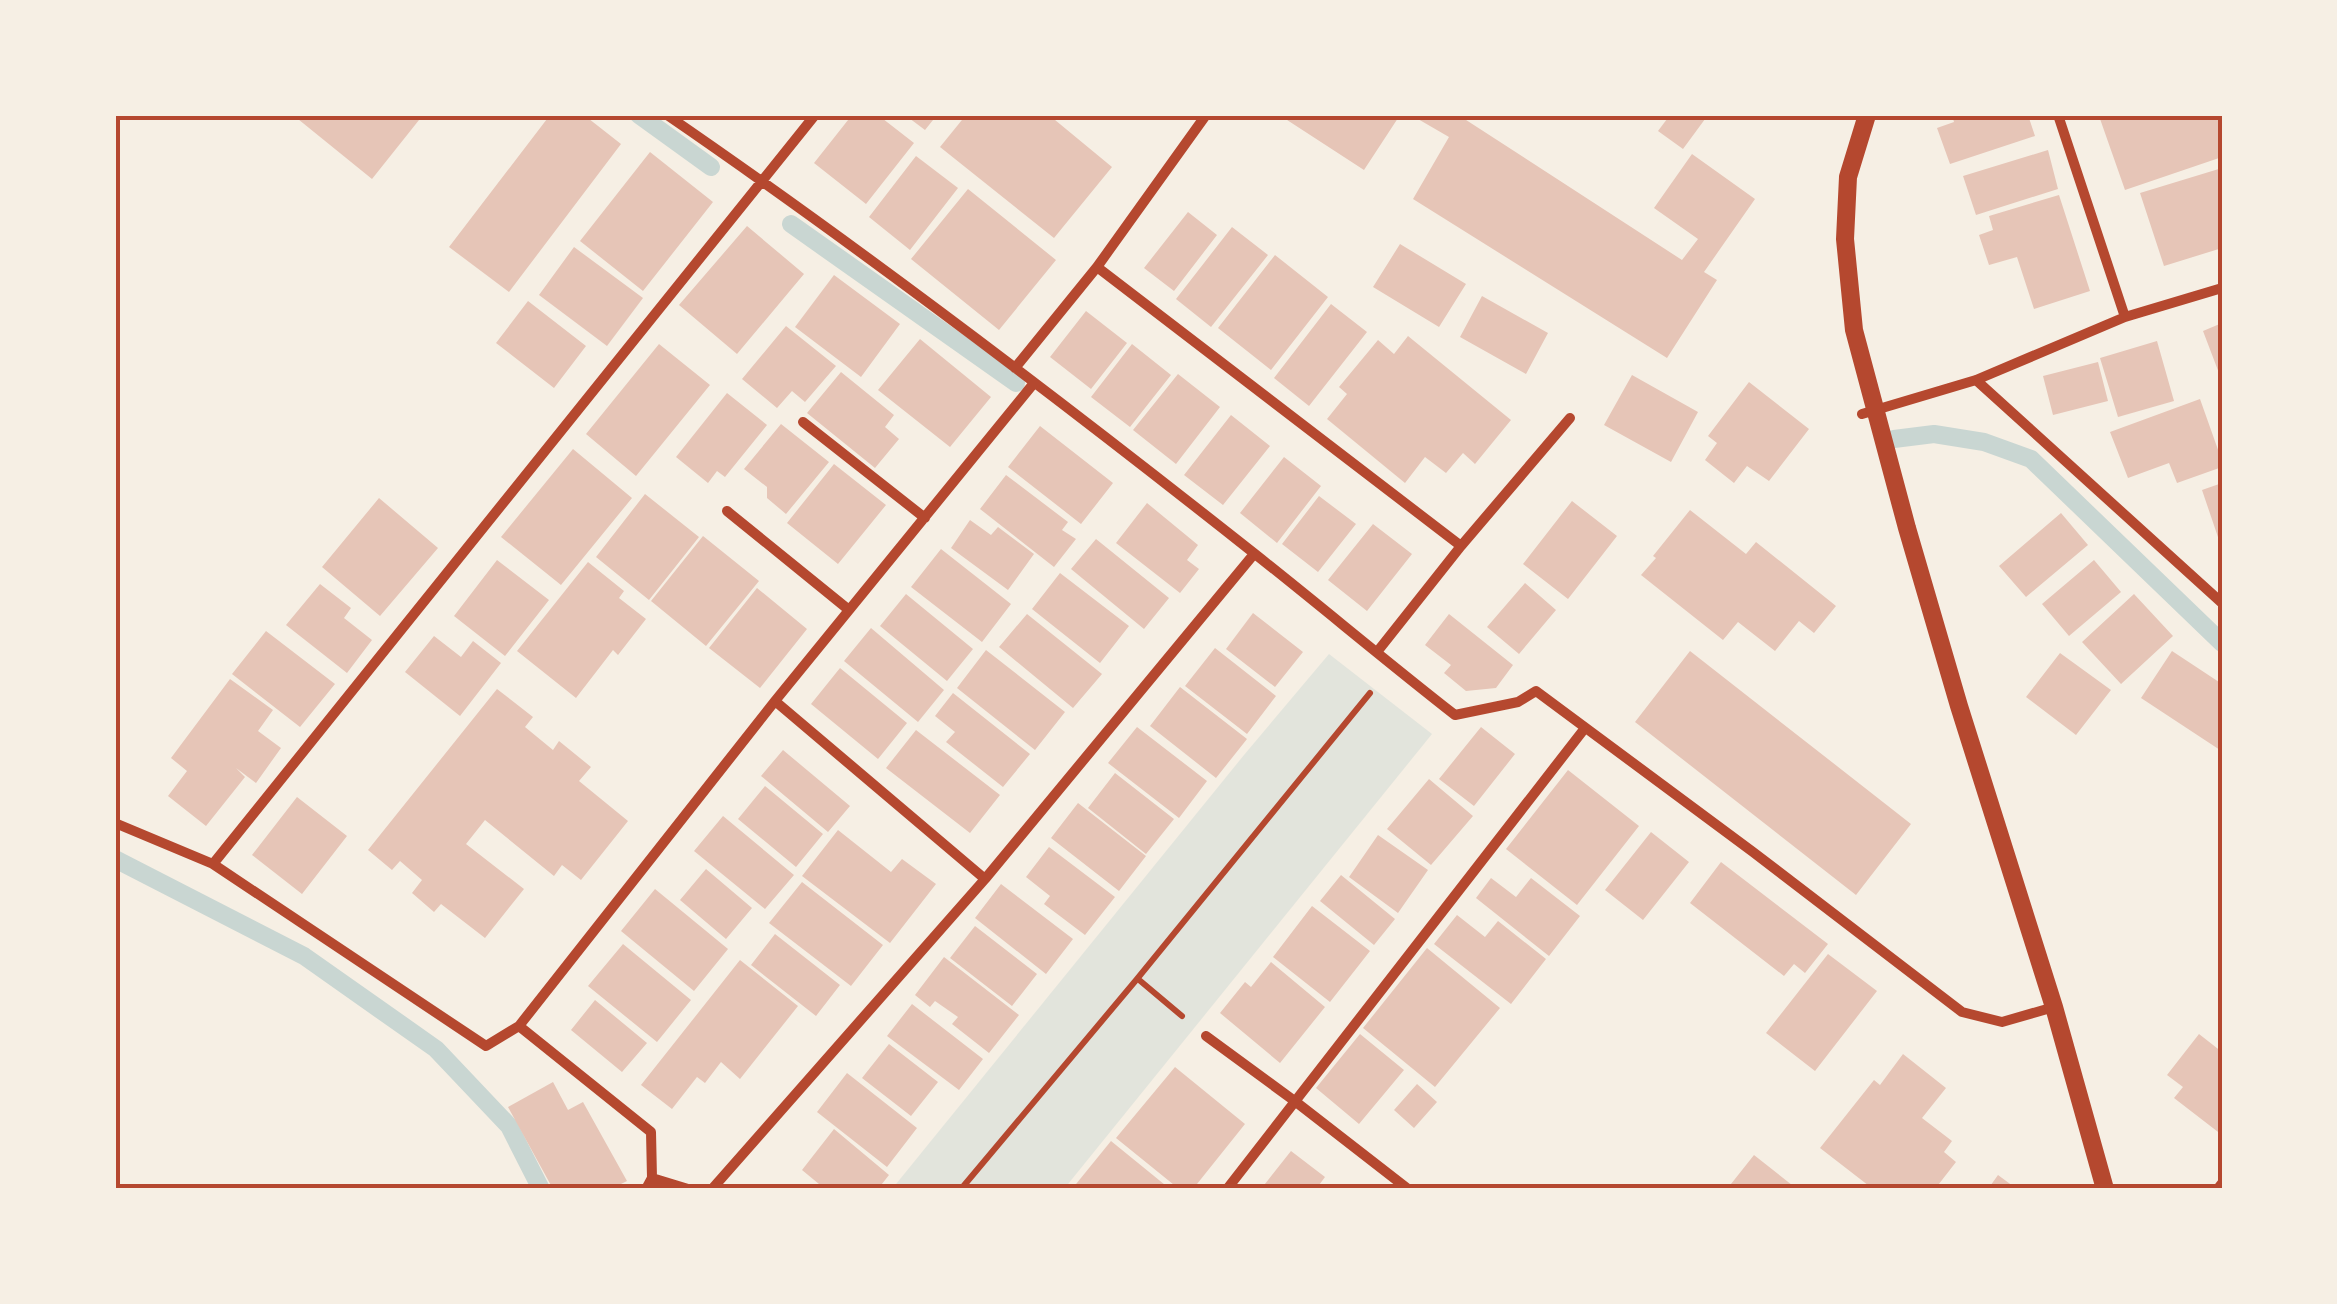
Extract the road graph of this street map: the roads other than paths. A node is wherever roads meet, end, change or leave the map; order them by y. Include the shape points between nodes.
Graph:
1 (667, 115) edge
2 (815, 115) edge
3 (1206, 115) edge
4 (1867, 115) edge
5 (2058, 115) edge
6 (763, 181) junction
7 (1096, 267) junction
8 (2222, 288) edge
9 (2125, 317) junction
10 (1015, 368) junction
11 (1976, 380) junction
12 (1034, 383) junction
13 (1868, 412) junction
14 (1570, 418) dead end
15 (802, 422) dead end
16 (726, 511) dead end
17 (925, 518) junction
18 (1462, 546) junction
19 (1254, 554) junction
20 (2222, 602) edge
21 (849, 610) junction
22 (1377, 652) junction
23 (776, 702) junction
24 (1584, 728) junction
25 (115, 823) edge
26 (213, 864) junction
27 (985, 879) junction
28 (2054, 1008) junction
29 (518, 1026) junction
30 (1206, 1036) road end
31 (1296, 1102) junction
32 (649, 1184) edge
33 (688, 1189) edge
34 (712, 1189) edge
35 (1227, 1189) edge
36 (1408, 1189) edge
37 (2106, 1189) edge

1 - 6 street
2 - 6 street
3 - 7 street
4 - 13 street via 1848,177 1845,239
5 - 9 street
6 - 10 street
6 - 26 street
7 - 10 street
7 - 18 street
8 - 9 street
9 - 11 street
10 - 12 street
11 - 13 street
11 - 20 street
12 - 17 street
12 - 19 street
13 - 28 street
14 - 18 street
15 - 17 street
16 - 21 street
17 - 21 street
18 - 22 street
19 - 22 street
19 - 27 street
21 - 23 street
22 - 24 street via 1454,715 1518,702 1536,691
23 - 27 street
23 - 29 street
24 - 28 street via 1962,1012 2002,1022
24 - 31 street
25 - 26 street
26 - 29 street via 486,1046
27 - 34 street
28 - 37 street
29 - 32 street via 651,1132
30 - 31 street
31 - 35 street
31 - 36 street
32 - 33 street

